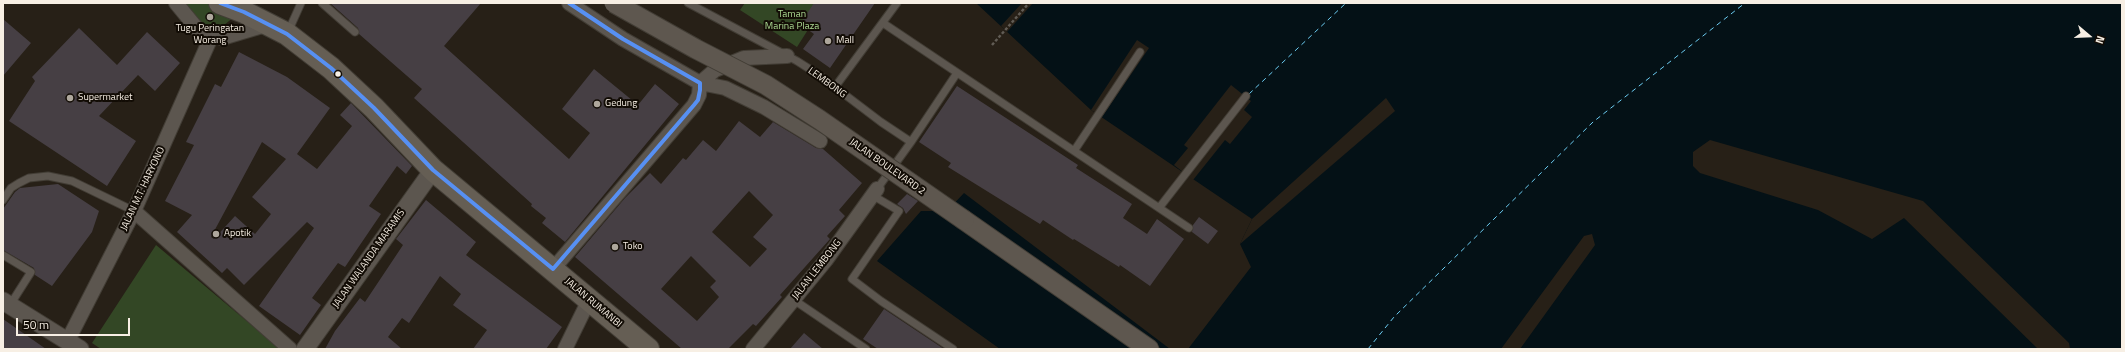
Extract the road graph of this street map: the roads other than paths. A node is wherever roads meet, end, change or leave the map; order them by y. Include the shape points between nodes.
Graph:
1 (176, 3) edge
2 (220, 3) edge
3 (301, 3) edge
4 (322, 3) edge
5 (569, 3) edge
6 (614, 3) edge
7 (688, 3) edge
8 (897, 3) edge
9 (697, 5) edge
10 (883, 23) junction
11 (278, 29) junction
12 (355, 32) dead end
13 (212, 35) junction
14 (1140, 52) dead end
15 (787, 56) junction
16 (957, 73) junction
17 (700, 83) junction
18 (835, 87) junction
19 (1246, 96) dead end
20 (820, 141) dead end
21 (911, 142) junction
22 (1074, 151) junction
23 (433, 170) junction
24 (874, 192) junction
25 (3, 200) edge
26 (1159, 208) junction
27 (134, 211) junction
28 (1189, 228) dead end
29 (3, 256) edge
30 (553, 269) junction
31 (589, 300) junction
32 (794, 300) junction
33 (6, 303) edge
34 (74, 344) edge
35 (290, 349) edge
36 (305, 349) edge
37 (565, 349) edge
38 (648, 349) edge
39 (753, 349) edge
40 (866, 349) edge
41 (953, 349) edge
42 (1149, 349) edge

1 - 13 street via 199,31
2 - 11 highway, JALAN RUMANBI
3 - 11 lane
4 - 12 lane
5 - 17 street via 623,39
6 - 42 main road, JALAN BOULEVARD 2, bridge via 696,50 766,85
7 - 9 lane, LEMBONG
8 - 10 lane
9 - 15 lane, LEMBONG
10 - 16 lane
10 - 18 lane
11 - 13 street via 222,38
11 - 23 highway, JALAN RUMANBI via 350,84
13 - 27 street, JALAN M.T. HARYONO
14 - 22 lane
15 - 17 street via 744,58 715,70
15 - 18 lane, LEMBONG
16 - 21 lane
16 - 22 lane
17 - 20 street via 725,88 764,107
17 - 30 street via 700,95 694,105
18 - 21 lane, LEMBONG
19 - 26 lane
21 - 24 lane
22 - 26 lane
23 - 30 highway, JALAN RUMANBI
23 - 36 street, JALAN WALANDA MARAMIS
24 - 32 street, JALAN LEMBONG
24 - 41 lane via 899,212 852,278 881,302
25 - 27 lane via 11,188 29,178 48,176 72,181
26 - 28 lane
27 - 34 street, JALAN M.T. HARYONO
27 - 35 street
29 - 33 lane via 31,272
30 - 31 highway, JALAN RUMANBI
31 - 37 street
31 - 38 highway, JALAN RUMANBI
32 - 39 street, JALAN LEMBONG
32 - 40 lane
33 - 34 street

